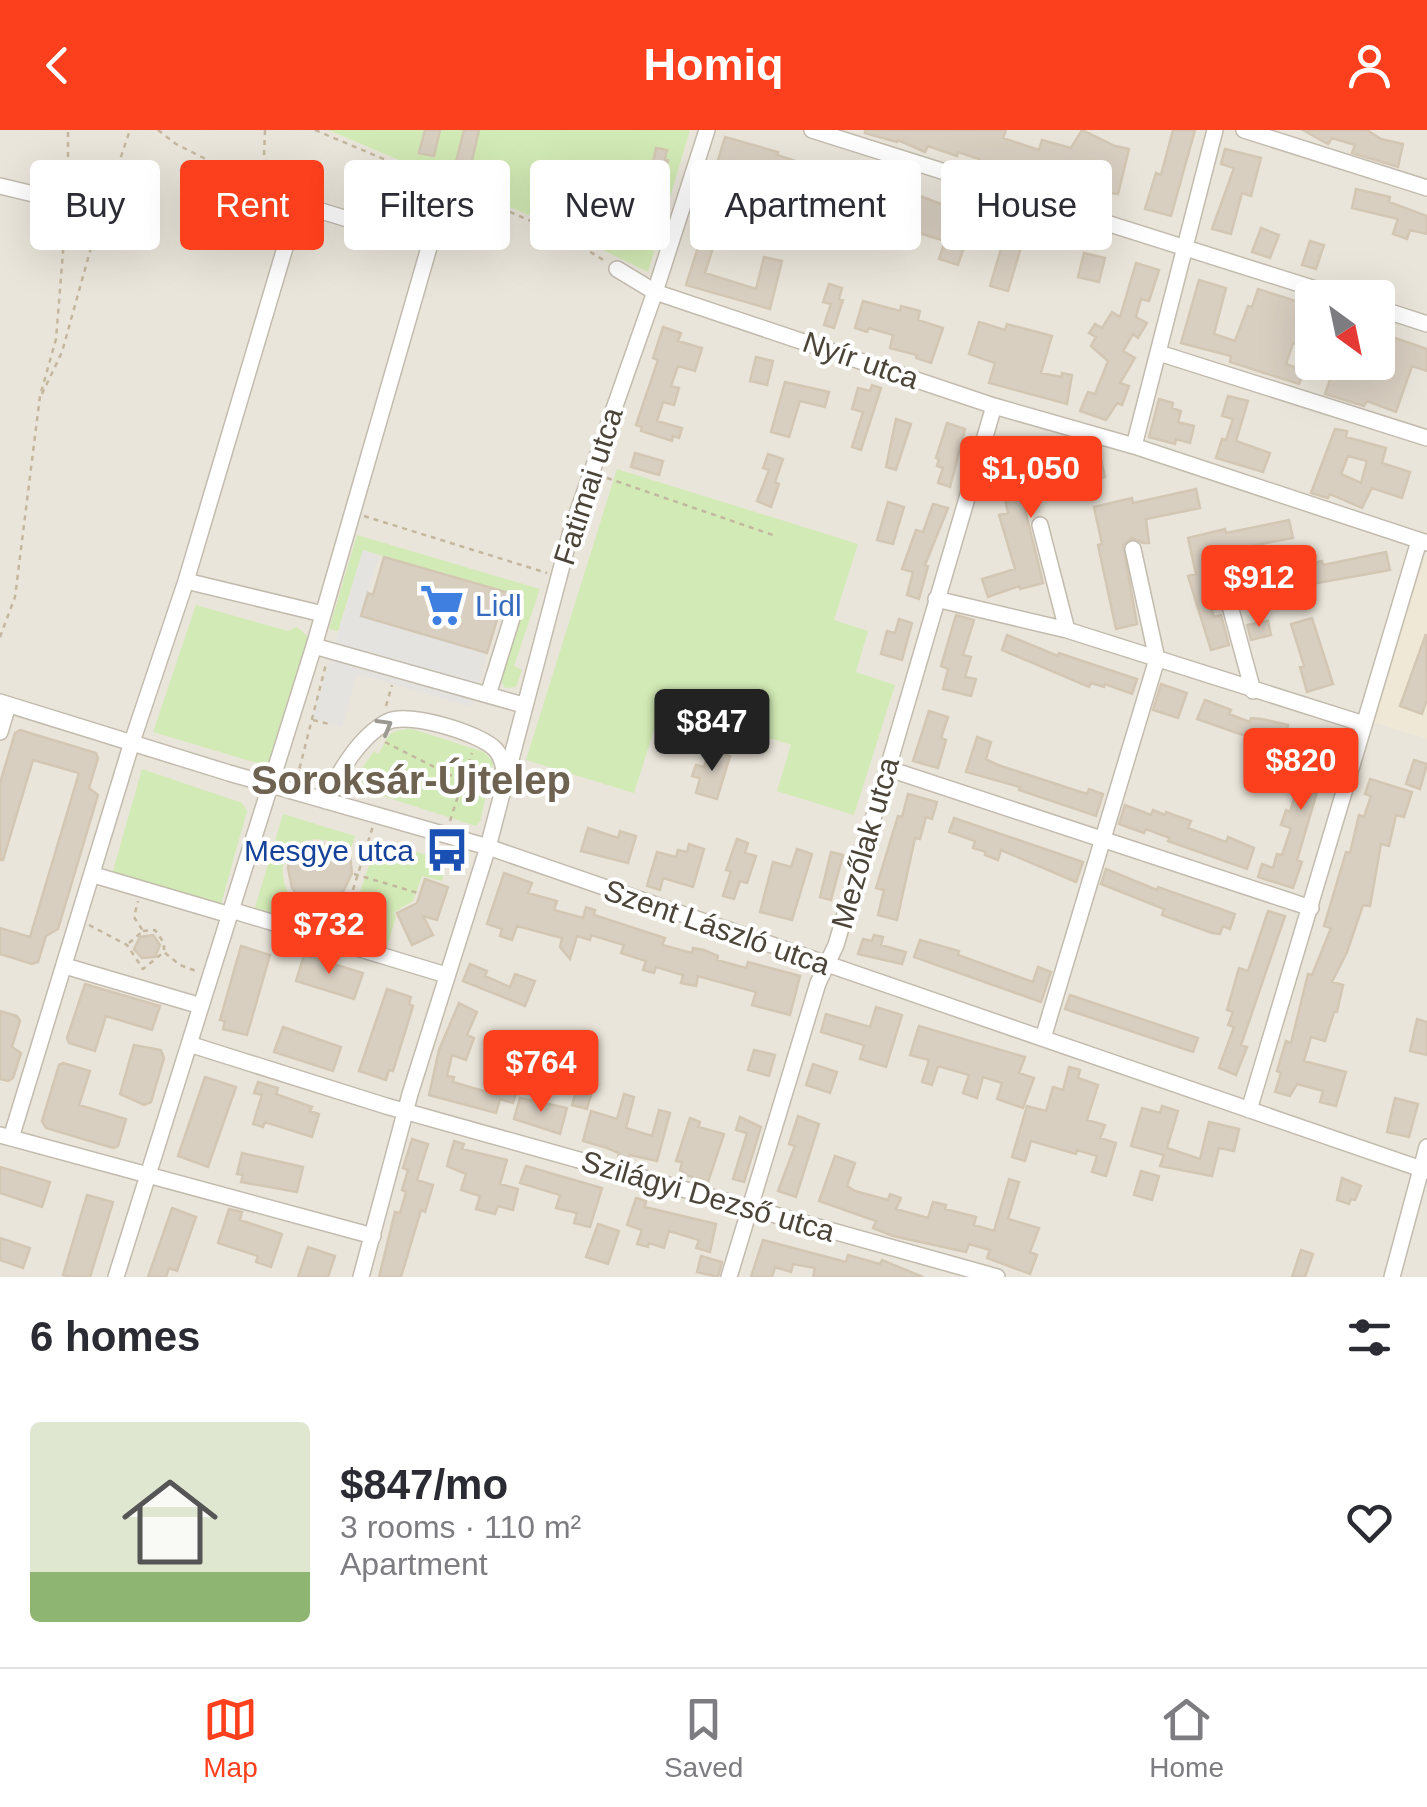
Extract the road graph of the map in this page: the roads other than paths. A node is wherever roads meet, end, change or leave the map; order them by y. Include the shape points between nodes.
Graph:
1 (707, 130) edge
2 (812, 130) edge
3 (1215, 130) edge
4 (1244, 130) edge
5 (0, 186) edge
6 (1427, 188) edge
7 (30, 193) edge
8 (344, 218) edge
9 (1186, 247) junction
10 (428, 250) edge
11 (618, 269) road end
12 (1295, 282) edge
13 (655, 292) junction
14 (1395, 314) edge
15 (1427, 324) edge
16 (1158, 353) junction
17 (994, 406) junction
18 (1427, 438) edge
19 (1134, 446) junction
20 (1040, 525) dead end
21 (1423, 542) edge
22 (1133, 549) dead end
23 (1220, 569) dead end
24 (186, 581) junction
25 (936, 599) junction
26 (323, 614) junction
27 (512, 618) dead end
28 (1067, 630) junction
29 (322, 648) junction
30 (1157, 660) junction
31 (1253, 691) junction
32 (488, 695) junction
33 (4, 704) edge
34 (523, 705) junction
35 (1364, 724) junction
36 (0, 732) edge
37 (132, 742) junction
38 (886, 768) junction
39 (505, 776) junction
40 (272, 784) junction
41 (326, 801) junction
42 (1102, 839) junction
43 (488, 847) junction
44 (94, 875) junction
45 (1311, 908) junction
46 (230, 913) junction
47 (827, 965) junction
48 (65, 966) junction
49 (446, 975) junction
50 (201, 1006) junction
51 (1042, 1038) junction
52 (189, 1044) junction
53 (407, 1110) junction
54 (1250, 1110) junction
55 (6, 1136) edge
56 (1427, 1147) edge
57 (1425, 1170) edge
58 (147, 1176) junction
59 (748, 1208) junction
60 (373, 1236) junction
61 (116, 1277) edge
62 (361, 1277) edge
63 (728, 1277) edge
64 (996, 1277) edge
65 (1392, 1277) edge

1 - 13 street, Fatimai utca
2 - 9 street
3 - 9 street
4 - 6 street
5 - 7 street
8 - 24 street via 298,204
9 - 12 street
9 - 16 street
10 - 26 street
11 - 13 street, Nyír utca
13 - 17 street, Nyír utca
13 - 34 street, Fatimai utca via 591,472
14 - 15 street
16 - 18 street
16 - 19 street
17 - 19 street, Nyír utca
17 - 25 street, Mezőlak utca
19 - 21 street, Nyír utca
20 - 28 street
21 - 35 street
22 - 30 street
23 - 31 street
24 - 26 street
24 - 37 street
25 - 28 street
25 - 38 street, Mezőlak utca
26 - 29 street
27 - 32 street
28 - 30 street
29 - 32 street
29 - 40 street
30 - 31 street
30 - 42 street
31 - 35 street
32 - 34 street
33 - 36 street
33 - 37 street, Szent László utca
34 - 39 street, Fatimai utca
35 - 45 street
37 - 40 street, Szent László utca
37 - 44 street
38 - 42 street
38 - 47 street, Mezőlak utca
41 -> 39 street via 376,730 403,718 476,737 498,752
39 - 43 street, Fatimai utca
40 - 41 street, Szent László utca
40 - 46 street
41 - 43 street, Szent László utca
42 - 45 street
42 - 51 street
43 - 47 street, Szent László utca
43 - 49 street
44 - 46 street
44 - 48 street
45 - 54 street
46 - 49 street
46 - 50 street
47 - 51 street, Szent László utca
47 - 59 street, Mezőlak utca
48 - 50 street
48 - 55 street
49 - 53 street
50 - 52 street
51 - 54 street, Szent László utca
52 - 53 street, Szilágyi Dezső utca
52 - 58 street
53 - 59 street, Szilágyi Dezső utca
53 - 60 street
54 - 57 street, Szent László utca
55 - 58 street
56 - 57 street
57 - 65 street
58 - 60 street
58 - 61 street
59 - 63 street, Mezőlak utca
59 - 64 street, Szilágyi Dezső utca
60 - 62 street

